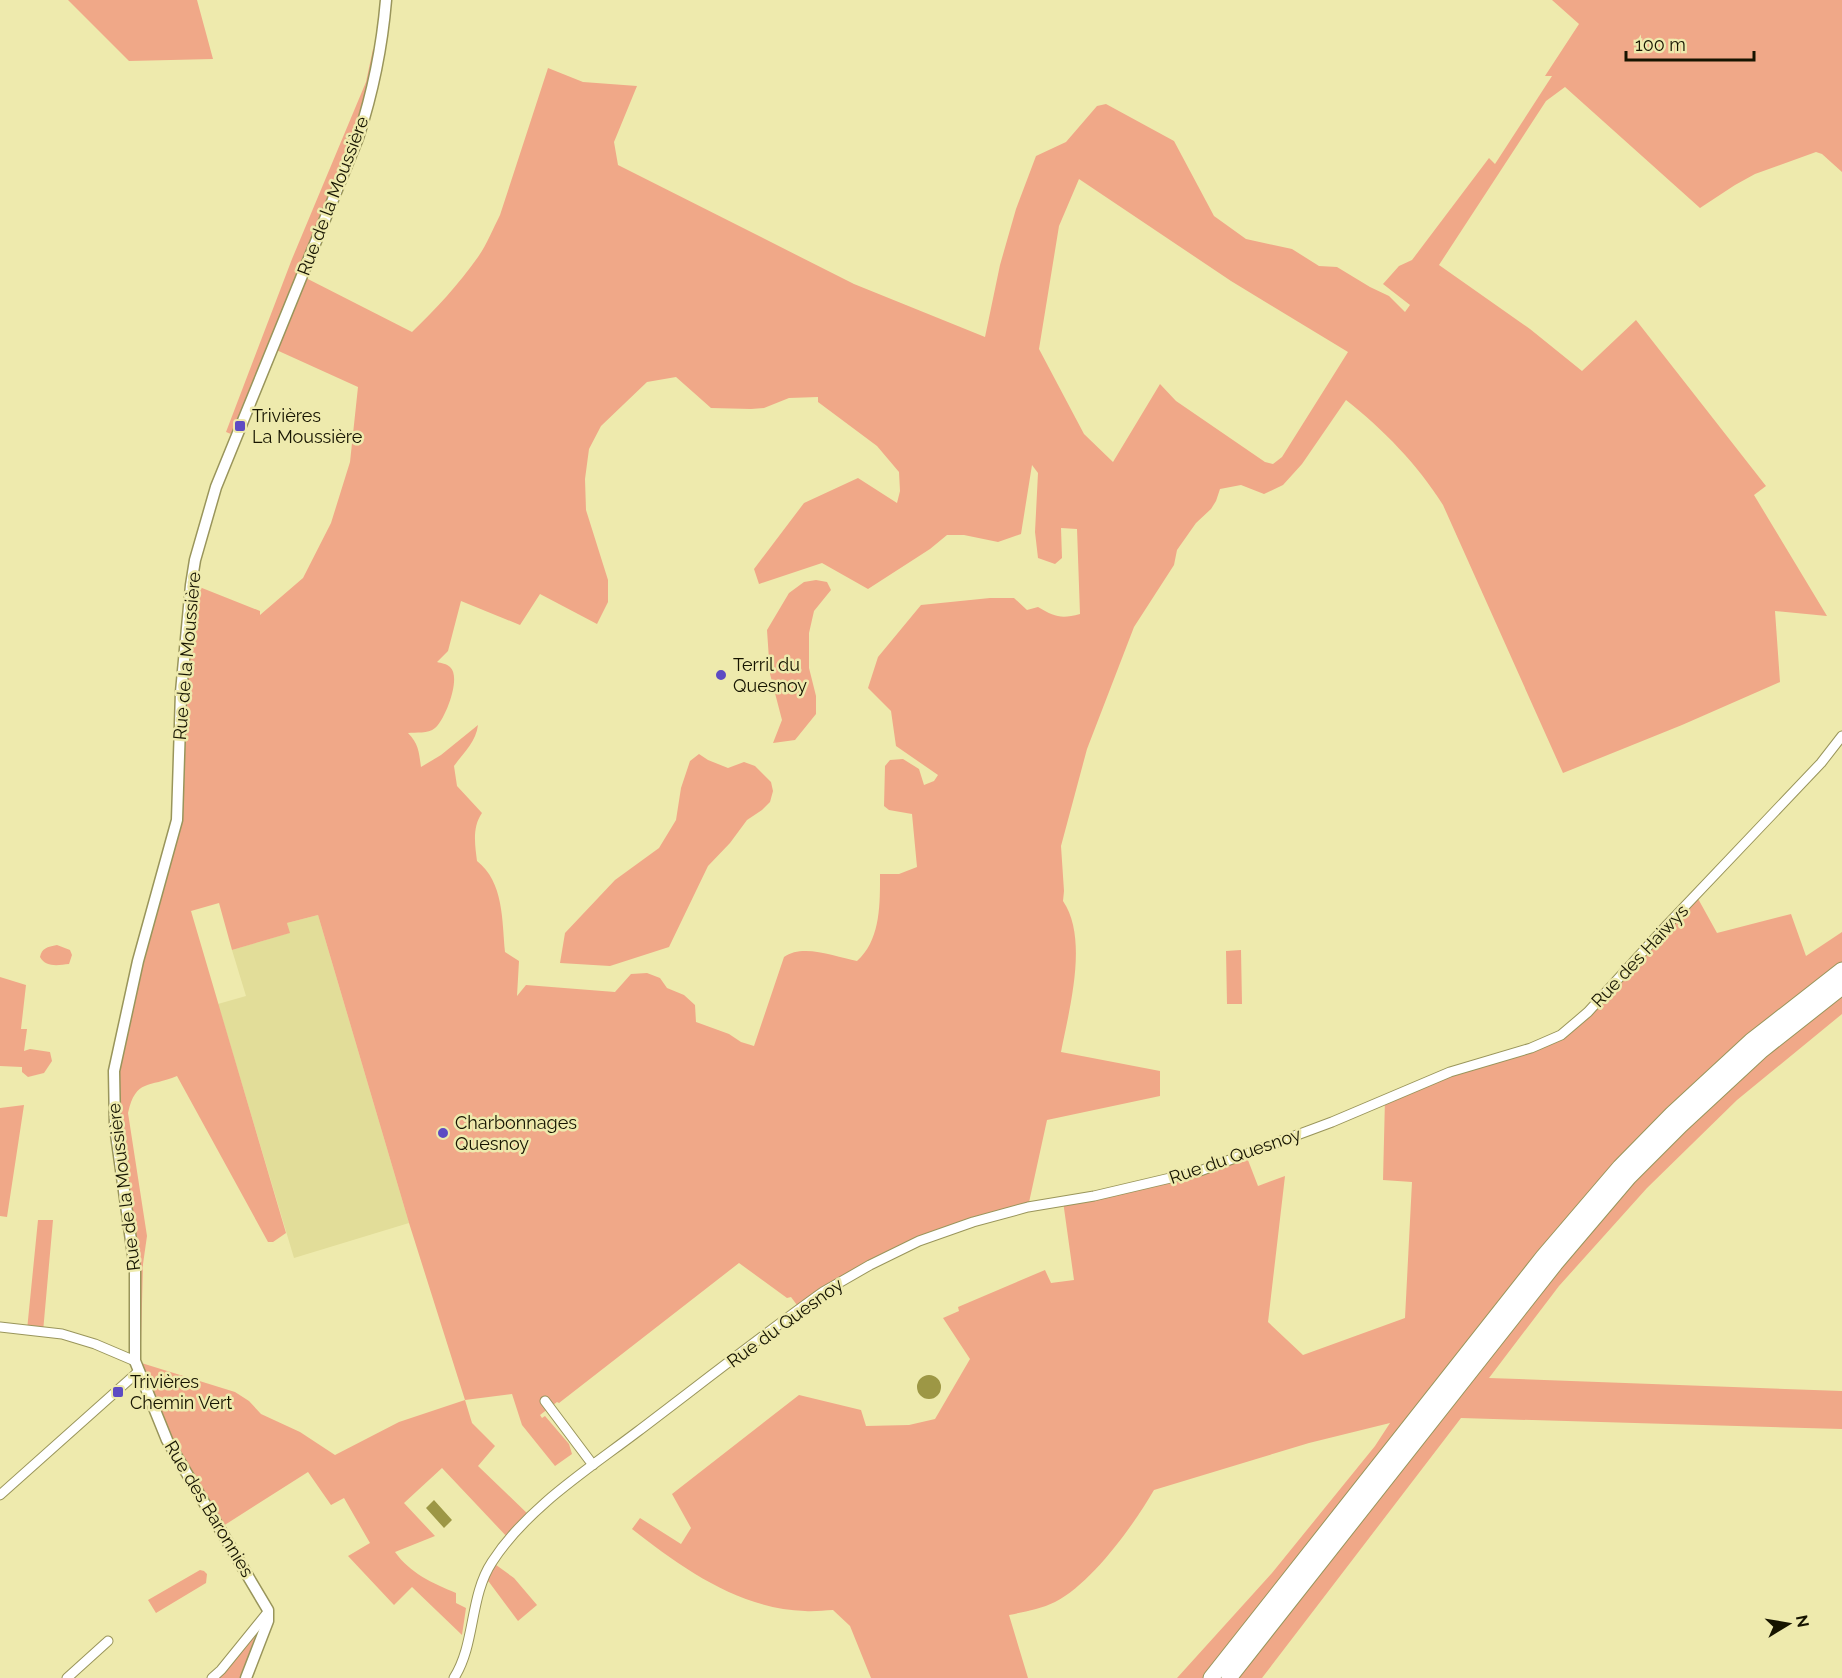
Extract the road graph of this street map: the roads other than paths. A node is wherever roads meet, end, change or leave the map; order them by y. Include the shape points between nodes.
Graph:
1 (386, 0) edge
2 (1842, 736) edge
3 (1842, 970) edge
4 (1842, 987) edge
5 (1385, 1099) joint
6 (0, 1327) edge
7 (134, 1337) joint
8 (137, 1366) junction
9 (545, 1401) dead end
10 (593, 1465) junction
11 (0, 1495) edge
12 (268, 1612) junction
13 (108, 1641) dead end
14 (67, 1678) edge
15 (212, 1678) edge
16 (246, 1678) edge
17 (454, 1678) edge
18 (1211, 1678) edge
19 (1229, 1678) edge

1 - 7 street, Rue de la Moussière via 381,49 358,138 216,487 193,572 181,692 177,820 138,961 114,1071 115,1127 135,1269
2 - 5 street, Rue des Haiwys via 1574,1026 1548,1041 1450,1072
3 - 18 highway via 1751,1041 1620,1167 1543,1257
4 - 19 highway via 1762,1050 1629,1177
5 - 10 street, Rue du Quesnoy via 1200,1171 1004,1212 919,1241 823,1292
6 - 8 street via 62,1334 94,1344
7 - 8 street, Rue des Baronnies
8 - 11 street
8 - 12 street, Rue des Baronnies via 167,1440
9 - 10 street
10 - 17 street, Rue du Quesnoy via 553,1495 492,1562 480,1588 465,1656
12 - 15 street
12 - 16 street
13 - 14 street

